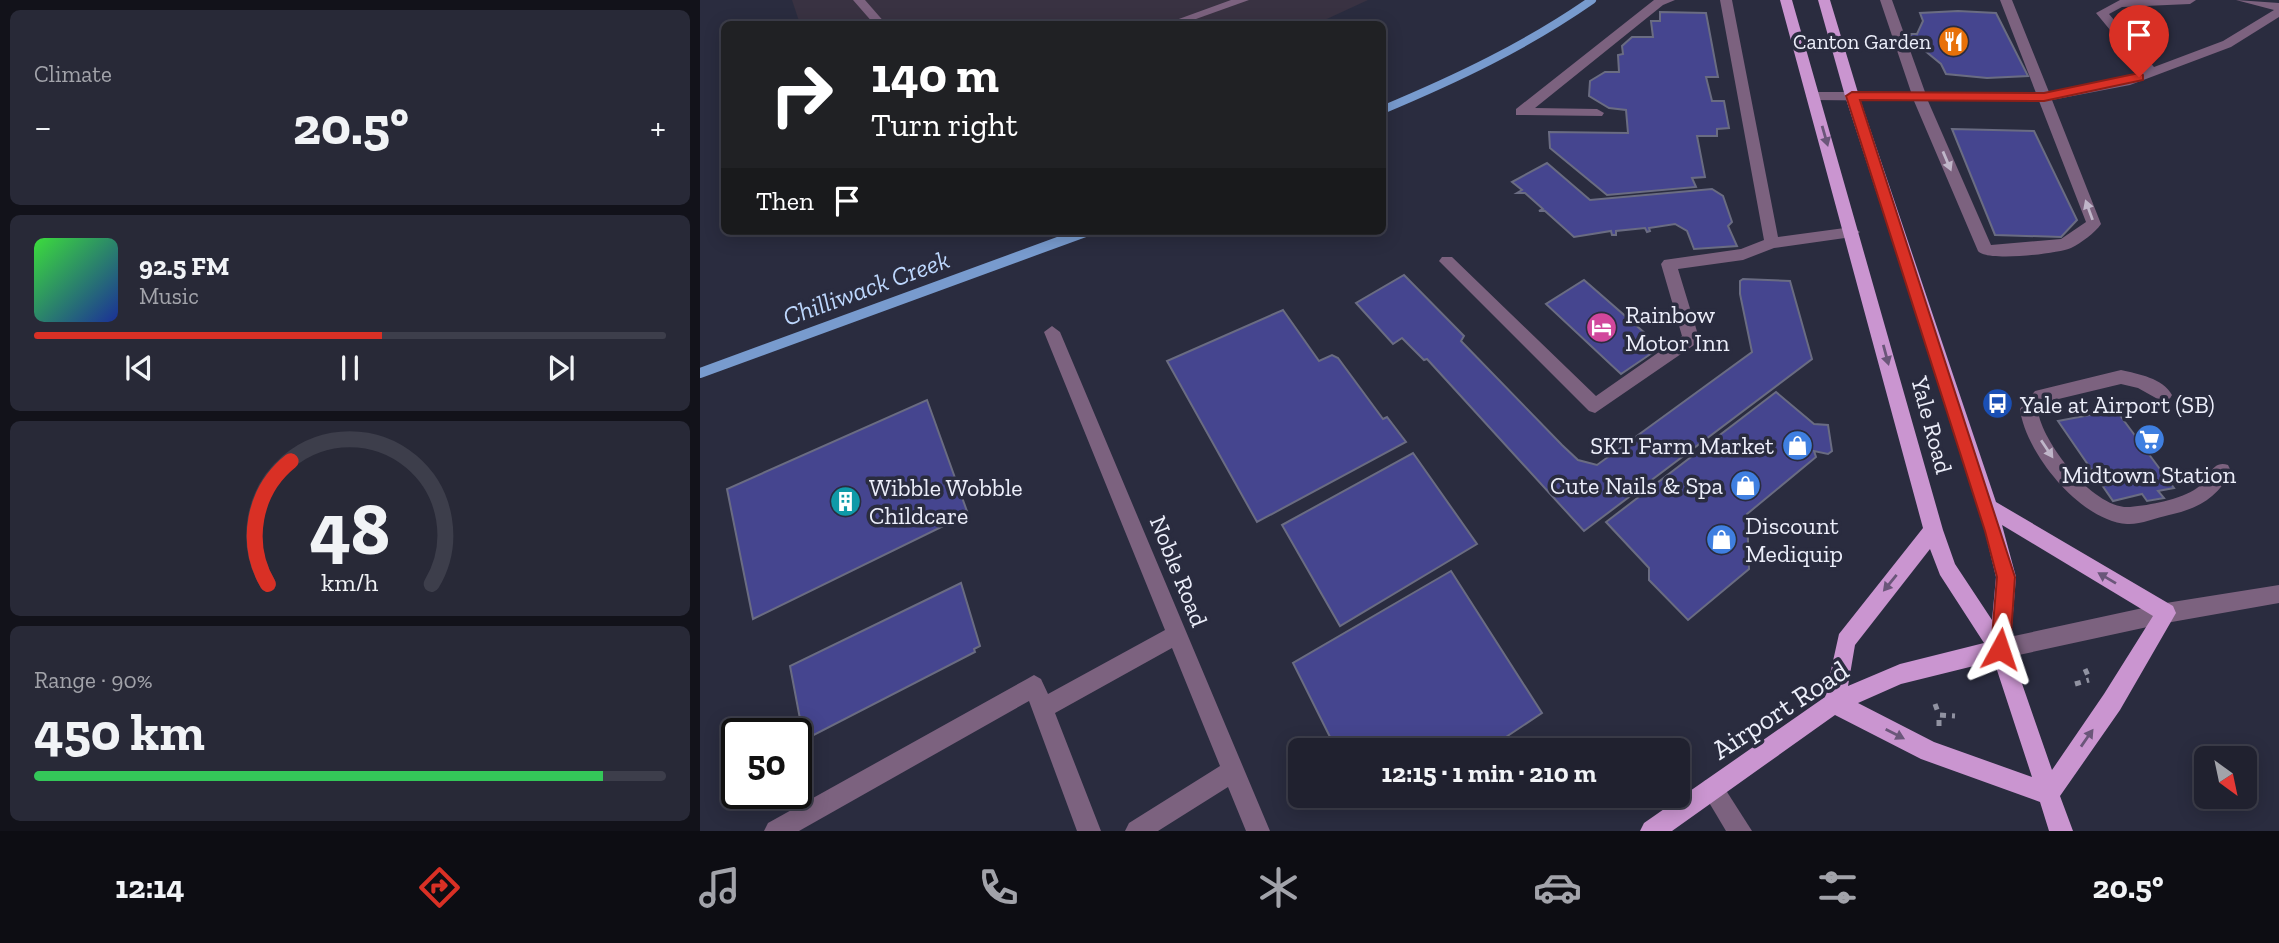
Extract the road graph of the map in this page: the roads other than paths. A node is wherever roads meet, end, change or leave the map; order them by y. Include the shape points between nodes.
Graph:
1 (859, 0) edge
2 (1243, 0) edge
3 (1669, 0) edge
4 (1726, 0) edge
5 (1786, 0) edge
6 (1824, 0) edge
7 (1886, 0) edge
8 (2006, 0) edge
9 (2190, 0) edge
10 (2242, 0) edge
11 (2279, 7) edge
12 (2279, 12) edge
13 (877, 21) edge
14 (1180, 21) edge
15 (2152, 72) junction
16 (1813, 96) junction
17 (1852, 96) junction
18 (2044, 97) junction
19 (1920, 98) junction
20 (1597, 113) dead end
21 (1852, 232) junction
22 (1772, 243) junction
23 (1447, 261) dead end
24 (1052, 332) dead end
25 (2163, 395) dead end
26 (2222, 471) dead end
27 (1988, 508) junction
28 (1933, 530) junction
29 (2279, 594) edge
30 (2166, 613) junction
31 (1177, 634) junction
32 (2000, 649) junction
33 (1834, 703) junction
34 (1043, 708) junction
35 (1233, 771) junction
36 (1712, 789) junction
37 (2048, 794) junction
38 (776, 831) edge
39 (1090, 831) edge
40 (1137, 831) edge
41 (1258, 831) edge
42 (1652, 831) edge
43 (1740, 831) edge
44 (2061, 831) edge

1 - 13 street
2 - 14 street
3 - 20 street via 1659,2 1521,112
4 - 22 street
5 - 16 main road, Yale Road
6 - 17 main road, Yale Road
7 - 19 street
8 - 18 street
9 - 15 street via 2120,4 2102,13
10 - 11 street
12 - 15 street via 2228,44
15 - 18 street via 2125,82
16 - 17 street
16 -> 21 main road, Yale Road
17 - 19 street
17 - 27 main road, Yale Road
18 - 19 street
19 -> 18 street via 1986,251 2011,251 2065,244 2094,224
21 - 22 street
21 -> 28 main road, Yale Road
22 - 23 street via 1743,254 1670,264 1691,338 1595,406
24 - 31 street, Noble Road
25 -> 26 street via 2142,382 2121,377 2054,393 2041,397 2029,409 2031,427 2072,486 2098,506 2126,516 2188,503 2206,492
30 -> 27 main road
27 - 32 main road, Yale Road via 2006,577
28 - 32 main road, Yale Road via 1947,569
28 -> 33 main road via 1846,642
29 - 30 street, Airport Road
30 - 32 street, Airport Road
37 -> 30 main road
31 - 34 street
31 - 35 street, Noble Road
32 - 33 main road, Airport Road via 1900,674
32 - 37 main road, Yale Road
33 - 36 main road, Airport Road
33 -> 37 main road via 1929,751
34 - 38 street via 1034,686
34 - 39 street
35 - 40 street
35 - 41 street, Noble Road
36 - 42 main road, Airport Road
36 - 43 street
37 - 44 main road, Yale Road

